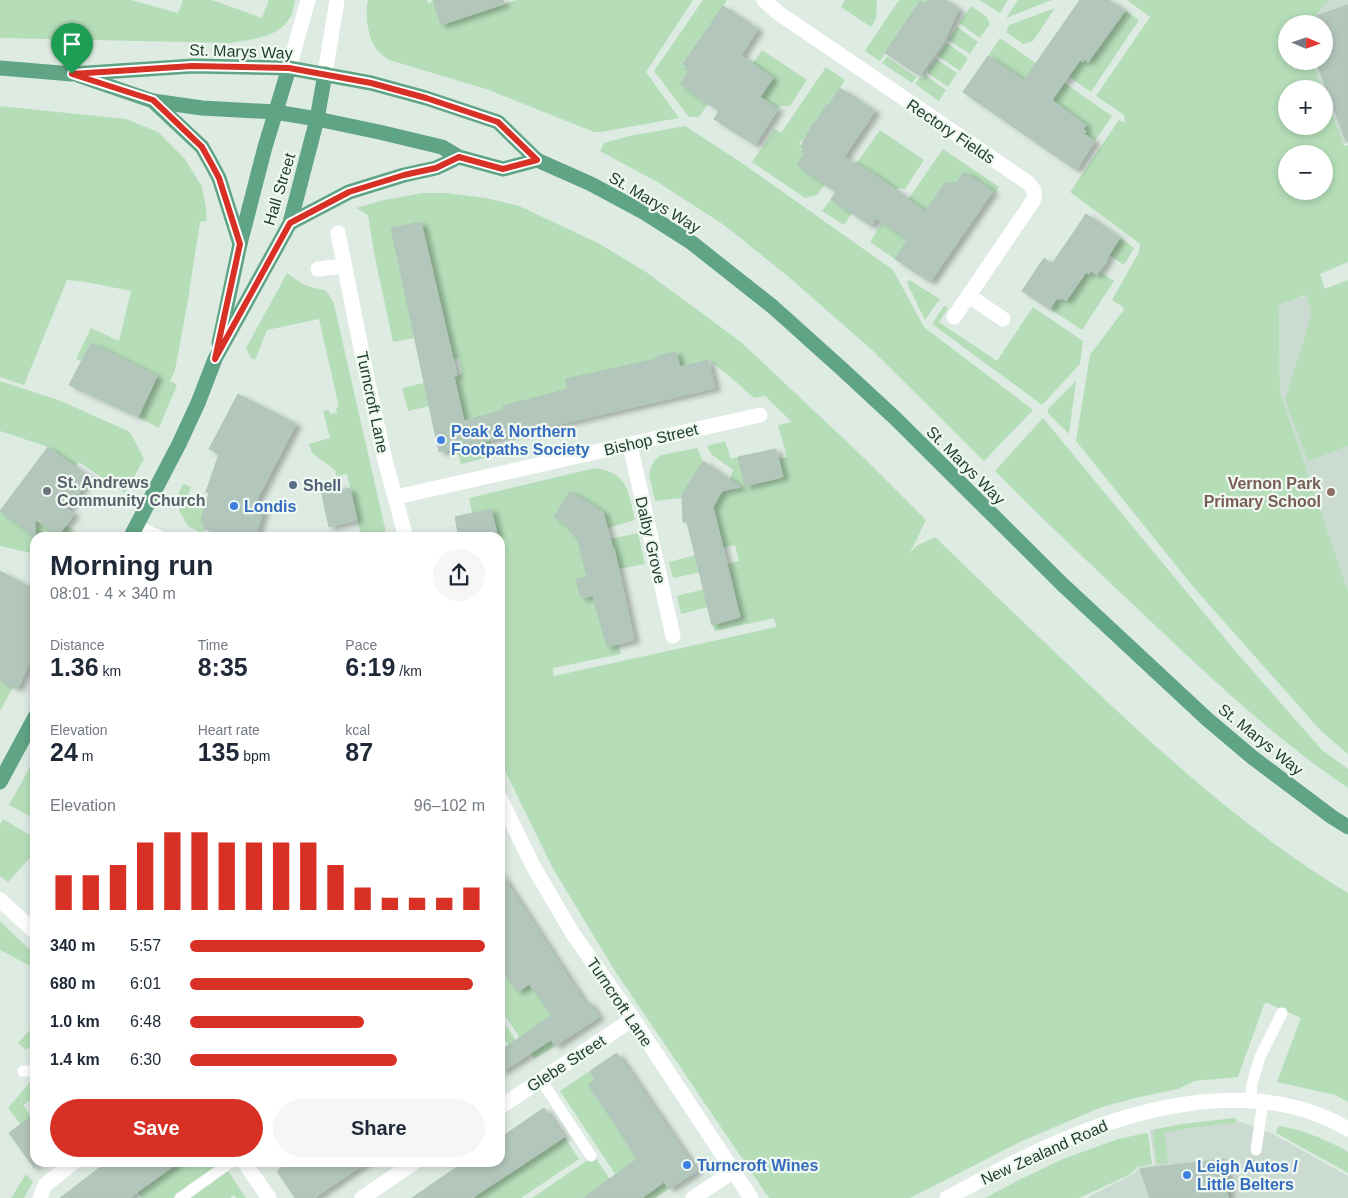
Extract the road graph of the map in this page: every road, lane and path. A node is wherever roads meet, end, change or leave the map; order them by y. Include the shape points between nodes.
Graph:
1 (308, 0) edge
2 (337, 0) edge
3 (764, 0) edge
4 (0, 68) edge
5 (289, 68) junction
6 (72, 74) junction
7 (324, 74) junction
8 (153, 100) junction
9 (275, 112) junction
10 (317, 119) junction
11 (459, 157) junction
12 (537, 160) junction
13 (290, 223) junction
14 (338, 233) dead end
15 (240, 244) junction
16 (344, 266) junction
17 (318, 269) dead end
18 (969, 296) junction
19 (954, 317) dead end
20 (1003, 319) dead end
21 (215, 359) junction
22 (760, 415) dead end
23 (630, 444) junction
24 (396, 497) junction
25 (133, 532) edge
26 (405, 532) edge
27 (673, 636) dead end
28 (30, 726) edge
29 (0, 782) edge
30 (505, 808) edge
31 (1348, 827) edge
32 (0, 900) edge
33 (30, 927) edge
34 (1282, 1013) dead end
35 (633, 1020) junction
36 (23, 1071) dead end
37 (30, 1071) edge
38 (541, 1080) junction
39 (1257, 1101) junction
40 (505, 1104) edge
41 (1348, 1129) edge
42 (1256, 1150) dead end
43 (591, 1156) dead end
44 (68, 1167) edge
45 (224, 1167) edge
46 (247, 1167) edge
47 (408, 1167) edge
48 (734, 1171) junction
49 (40, 1198) edge
50 (180, 1198) edge
51 (269, 1198) edge
52 (362, 1198) edge
53 (693, 1198) edge
54 (751, 1198) edge
55 (947, 1198) edge

1 - 5 street
2 - 7 street
3 - 18 street, Rectory Fields via 1027,182 1034,190 1033,201
4 - 6 main road, St. Marys Way
5 - 6 main road, St. Marys Way via 192,66
5 - 7 main road, St. Marys Way
5 - 9 main road, Hall Street
6 - 8 main road, St. Marys Way
7 - 10 main road, Hall Street
7 - 12 main road, St. Marys Way via 380,85 498,122
8 - 9 main road, St. Marys Way via 202,108
8 - 15 main road via 202,147 219,178
9 - 10 main road, St. Marys Way
9 - 15 main road, Hall Street
10 - 11 main road, St. Marys Way via 442,147
10 - 13 main road, Hall Street
11 - 12 main road, St. Marys Way via 503,169
11 - 13 main road via 436,168 349,192
12 - 31 main road, St. Marys Way via 645,213 692,243 773,307 849,375 1062,584 1207,718 1252,757
13 - 21 main road, Hall Street
14 - 16 street, Turncroft Lane
15 - 21 main road, Hall Street
16 - 17 street
16 - 24 street, Turncroft Lane
18 - 19 street, Rectory Fields
18 - 20 street
21 - 25 main road, Hall Street via 179,444
22 - 23 street, Bishop Street
23 - 24 street, Bishop Street
23 - 27 street, Dalby Grove
24 - 26 street, Turncroft Lane
28 - 29 main road
30 - 35 street, Turncroft Lane via 533,866 574,934
32 - 33 street
34 - 39 lane via 1260,1057 1252,1084
35 - 38 street, Glebe Street
35 - 48 street, Turncroft Lane
36 - 37 lane
38 - 40 street, Glebe Street
38 - 43 lane
39 - 41 street, New Zealand Road via 1324,1116
39 - 42 lane
39 - 55 street, New Zealand Road via 1193,1104 1126,1117 1015,1162
44 - 49 street via 45,1185
45 - 50 lane
46 - 51 street
47 - 52 street
48 - 53 street
48 - 54 street, Turncroft Lane

